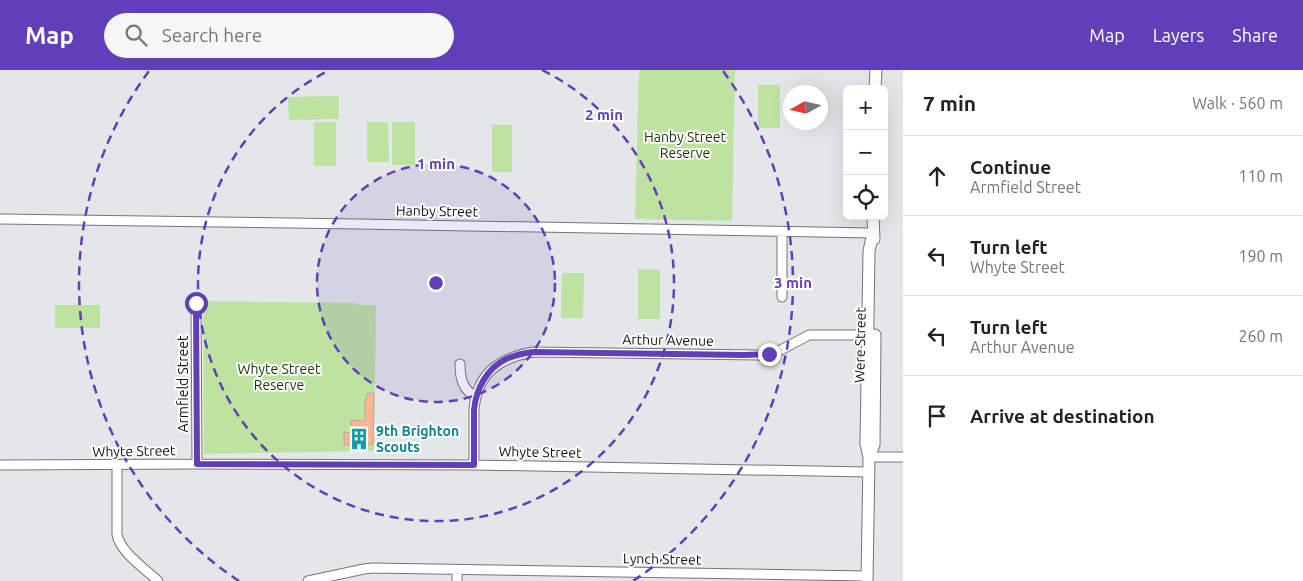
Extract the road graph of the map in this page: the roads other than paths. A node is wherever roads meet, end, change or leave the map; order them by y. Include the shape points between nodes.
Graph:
1 (876, 70) edge
2 (875, 85) edge
3 (0, 219) edge
4 (873, 220) edge
5 (782, 232) junction
6 (873, 233) junction
7 (782, 297) dead end
8 (196, 303) dead end
9 (871, 335) junction
10 (460, 364) dead end
11 (476, 397) junction
12 (869, 457) junction
13 (903, 457) edge
14 (197, 464) junction
15 (0, 465) edge
16 (117, 465) junction
17 (474, 465) junction
18 (869, 472) junction
19 (457, 570) junction
20 (867, 579) edge
21 (158, 581) edge
22 (308, 581) edge
23 (457, 581) edge

1 - 2 street
3 - 5 street, Hanby Street
4 - 6 street, Were Street
5 - 6 street, Hanby Street
5 - 7 street
6 - 9 street, Were Street via 876,252
8 - 14 street, Armfield Street
9 - 11 street, Arthur Avenue via 809,335 774,353 759,355 533,352 513,356 496,365 482,382
9 - 12 street, Were Street via 874,445
10 - 11 street via 462,382
11 - 17 street, Arthur Avenue
12 - 13 street
12 - 18 street, Were Street
14 - 16 street, Whyte Street
14 - 17 street, Whyte Street
15 - 16 street, Whyte Street
16 - 21 street via 120,543
17 - 18 street, Whyte Street
18 - 20 street, Were Street
19 - 20 street, Lynch Street
19 - 22 street, Lynch Street via 368,568
19 - 23 street

